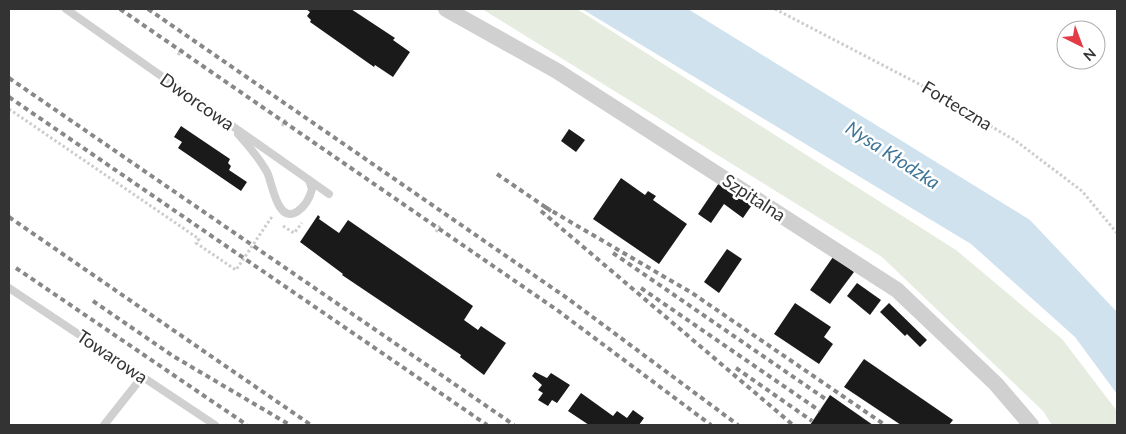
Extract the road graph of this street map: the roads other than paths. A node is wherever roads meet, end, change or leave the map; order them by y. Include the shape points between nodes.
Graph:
1 (66, 9) edge
2 (446, 9) edge
3 (224, 121) junction
4 (309, 180) junction
5 (329, 194) dead end
6 (9, 288) edge
7 (142, 377) junction
8 (104, 425) edge
9 (215, 425) edge
10 (1031, 425) edge

1 - 3 lane, Dworcowa
2 - 10 street, Szpitalna via 557,71 897,290 996,384
3 - 4 lane, Dworcowa
3 - 4 lane via 260,160 283,211 296,213 301,209 312,189
4 - 5 lane, Dworcowa
6 - 7 lane, Towarowa
7 - 8 lane
7 - 9 lane, Towarowa

